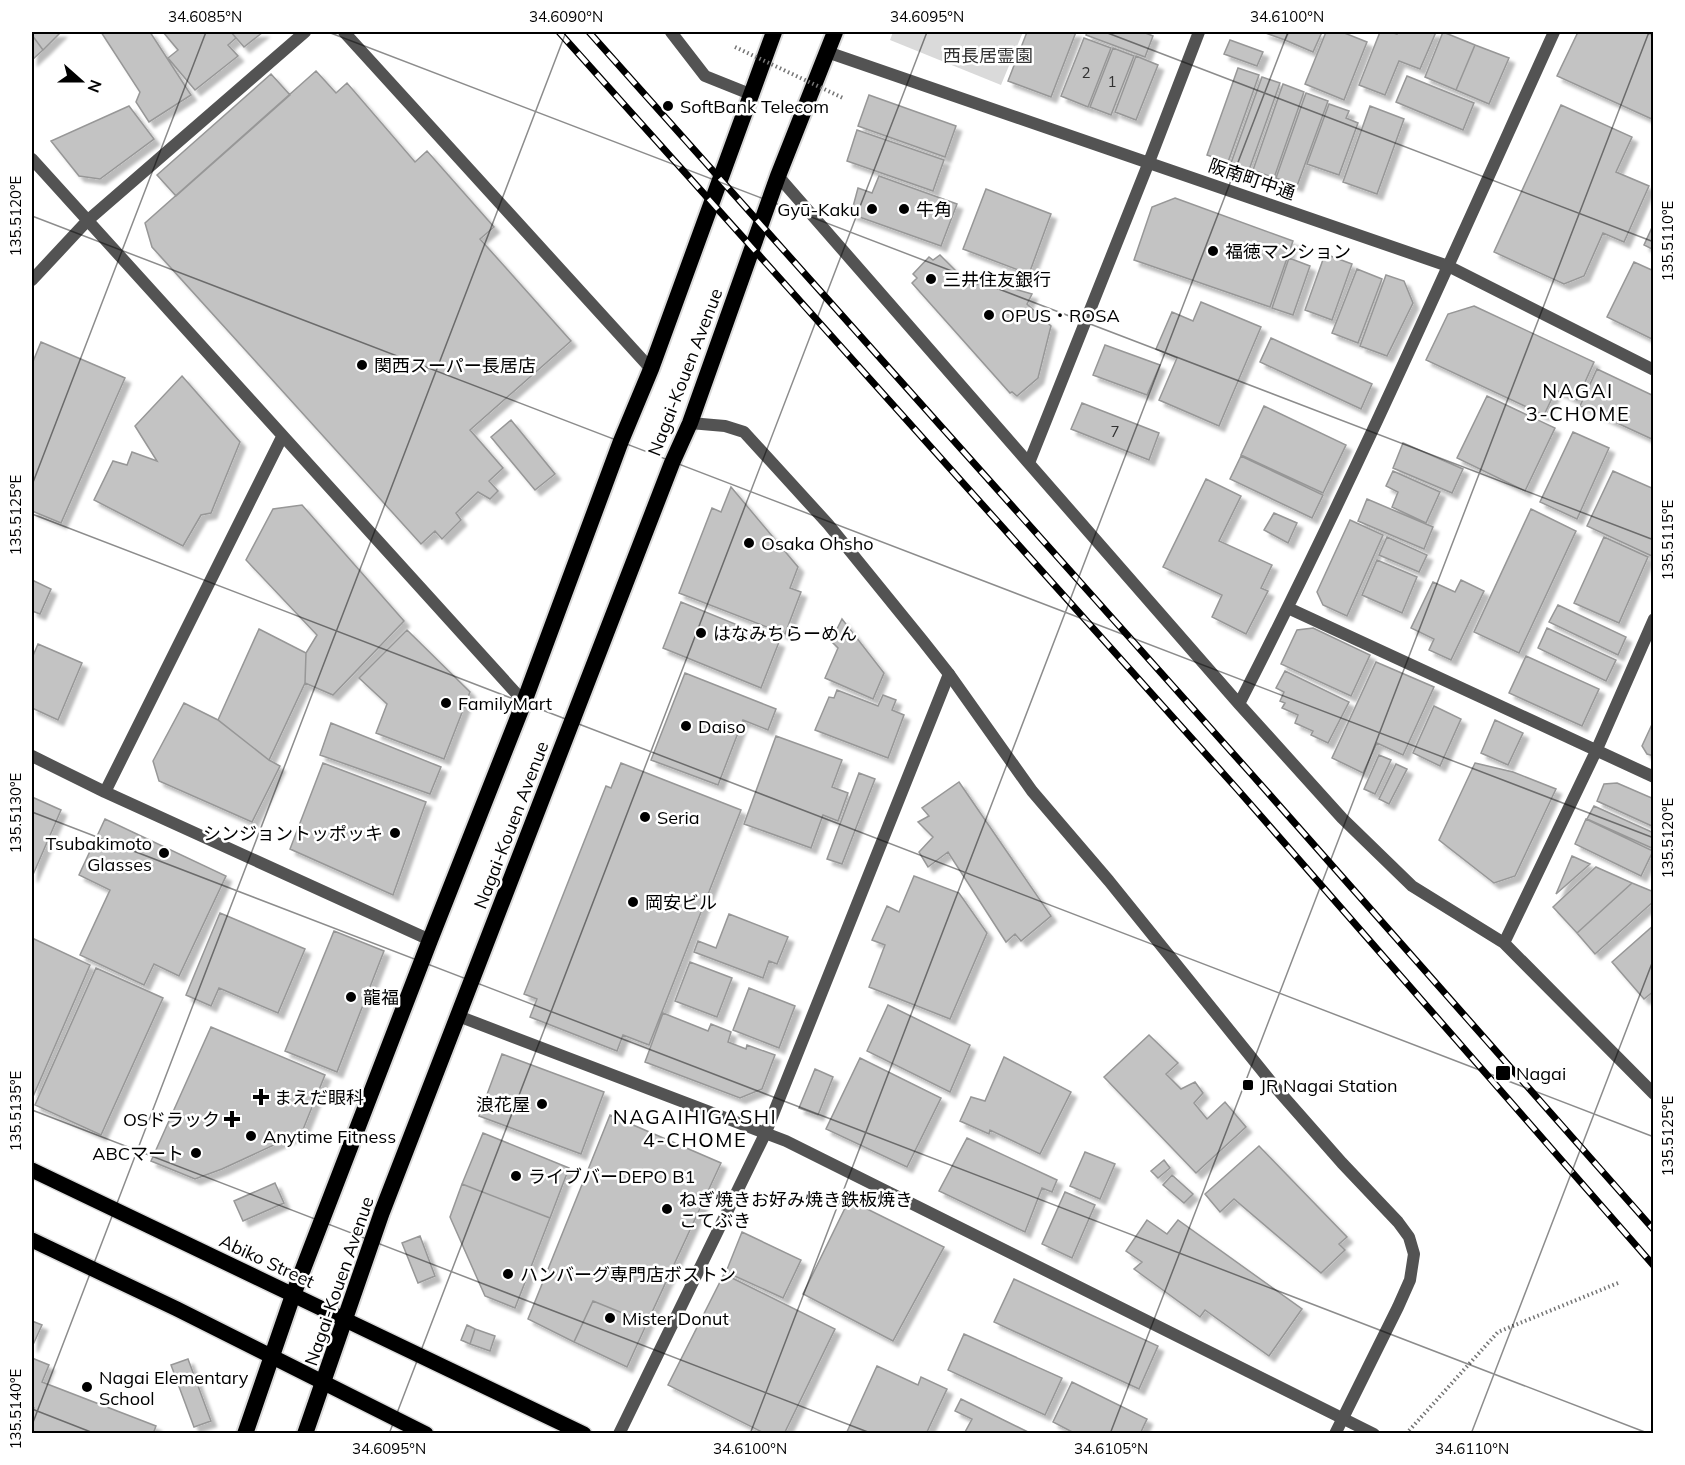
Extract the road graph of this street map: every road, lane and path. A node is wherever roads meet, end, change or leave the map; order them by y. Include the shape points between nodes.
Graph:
1 (305, 32) edge
2 (344, 32) edge
3 (671, 32) edge
4 (774, 32) edge
5 (835, 32) edge
6 (1199, 32) edge
7 (1554, 32) edge
8 (735, 47) dead end
9 (827, 52) junction
10 (750, 94) junction
11 (843, 98) dead end
12 (32, 159) edge
13 (1149, 162) junction
14 (778, 177) junction
15 (87, 221) junction
16 (1448, 266) junction
17 (32, 280) edge
18 (651, 369) junction
19 (1653, 370) edge
20 (690, 423) junction
21 (282, 437) junction
22 (1029, 463) junction
23 (1288, 608) junction
24 (1653, 620) edge
25 (949, 674) junction
26 (524, 702) junction
27 (1239, 704) junction
28 (1597, 749) junction
29 (32, 756) edge
30 (1653, 777) edge
31 (105, 792) junction
32 (430, 939) junction
33 (1504, 943) junction
34 (458, 1016) junction
35 (1653, 1094) edge
36 (766, 1132) junction
37 (32, 1170) edge
38 (32, 1240) edge
39 (1618, 1284) dead end
40 (293, 1295) junction
41 (345, 1320) junction
42 (273, 1357) junction
43 (324, 1383) junction
44 (1343, 1418) junction
45 (245, 1434) edge
46 (305, 1434) edge
47 (426, 1434) edge
48 (584, 1434) edge
49 (619, 1434) edge
50 (1335, 1434) edge
51 (1374, 1434) edge
52 (1406, 1434) edge

1 - 15 street
2 - 18 street
3 - 10 street via 705,76
4 - 10 highway, Nagai-Kouen Avenue
5 - 9 highway, Nagai-Kouen Avenue
6 - 13 street
7 - 16 street
8 - 11 path, bridge
9 - 13 street, 阪南町中通
9 - 14 highway, Nagai-Kouen Avenue
10 - 18 highway, Nagai-Kouen Avenue
12 - 15 street
13 - 16 street, 阪南町中通
13 - 22 street
14 - 20 highway, Nagai-Kouen Avenue
14 - 22 street
15 - 17 street
15 - 21 street
16 - 19 street, 阪南町中通
16 - 23 street
18 - 26 highway, Nagai-Kouen Avenue
20 - 25 street via 744,432 828,524
20 - 34 highway, Nagai-Kouen Avenue
21 - 26 street
21 - 31 street
22 - 27 street
23 - 27 street
23 - 28 street
24 - 28 street
25 - 36 street
25 - 44 street via 1032,791 1276,1088 1409,1237 1414,1254 1410,1280
26 - 32 highway, Nagai-Kouen Avenue
27 - 33 street via 1342,818 1412,886
28 - 30 street
28 - 33 street
29 - 31 street
31 - 32 street
32 - 40 highway, Nagai-Kouen Avenue
33 - 35 street
34 - 36 street
34 - 41 highway, Nagai-Kouen Avenue
36 - 44 street
36 - 49 street
37 - 40 main road, Abiko Street
38 - 42 main road
39 - 52 path via 1498,1332
40 - 41 main road, Abiko Street
40 - 42 highway, Nagai-Kouen Avenue
41 - 43 highway, Nagai-Kouen Avenue
41 - 48 main road, Abiko Street
42 - 43 main road
42 - 45 highway, Nagai-Kouen Avenue
43 - 46 highway, Nagai-Kouen Avenue
43 - 47 main road
44 - 50 street
44 - 51 street

